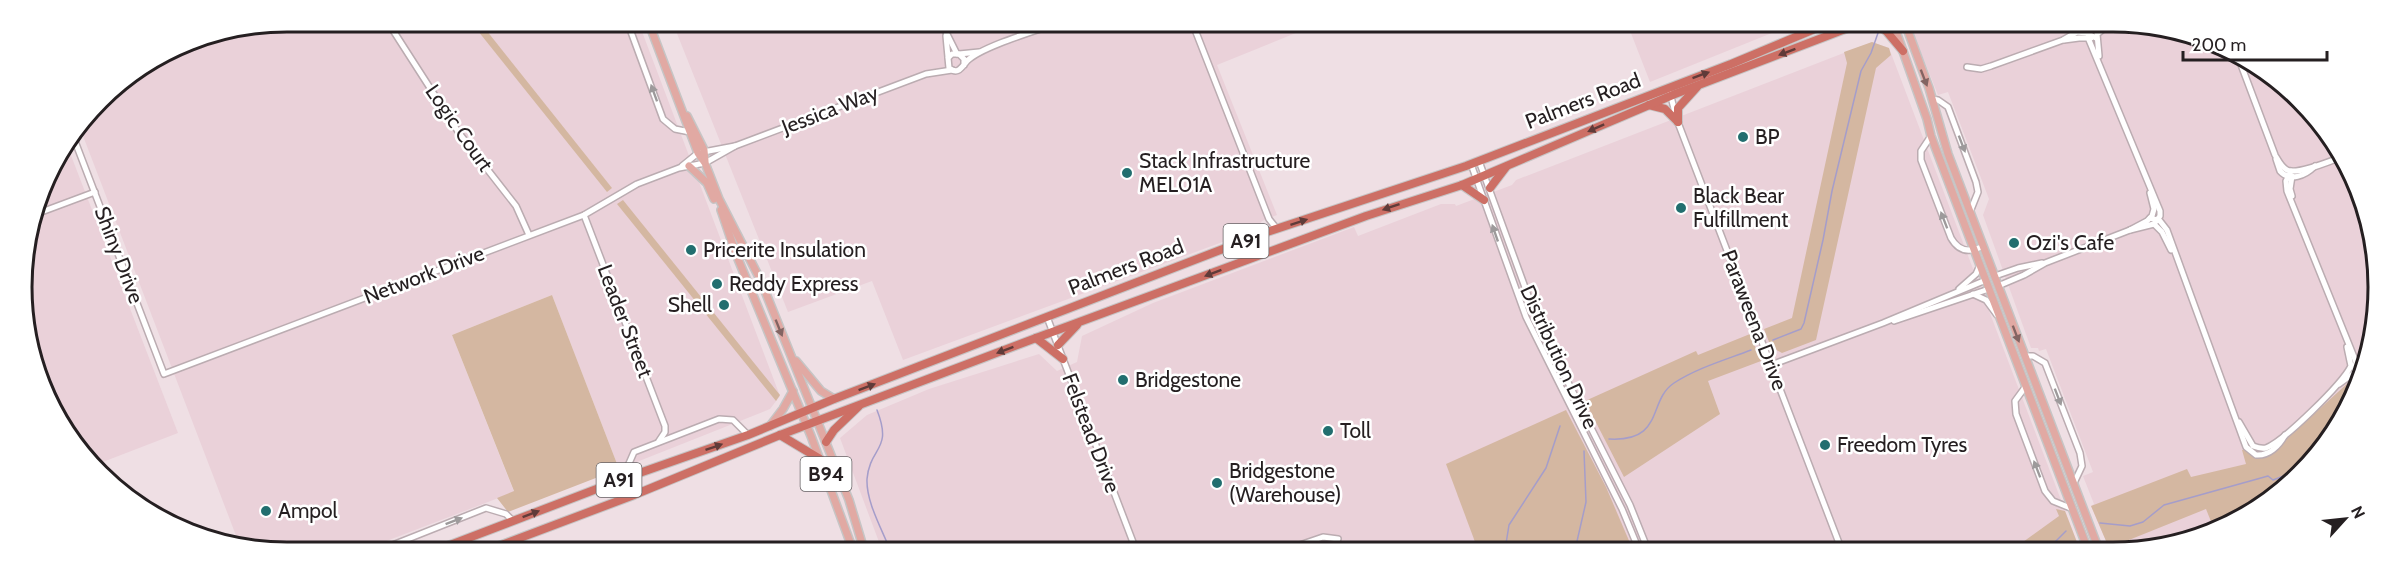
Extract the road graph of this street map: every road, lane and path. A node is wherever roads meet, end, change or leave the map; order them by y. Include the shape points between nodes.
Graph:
1 (394, 32) edge
2 (631, 32) edge
3 (652, 32) edge
4 (945, 32) edge
5 (946, 32) edge
6 (1034, 32) edge
7 (1196, 32) edge
8 (1807, 32) edge
9 (1838, 32) edge
10 (1887, 32) edge
11 (1896, 32) edge
12 (1909, 32) edge
13 (2092, 32) edge
14 (2097, 32) edge
15 (2091, 37) junction
16 (984, 51) junction
17 (1902, 51) junction
18 (958, 54) junction
19 (947, 59) junction
20 (964, 65) junction
21 (2242, 67) edge
22 (1967, 68) dead end
23 (952, 70) junction
24 (926, 74) junction
25 (1671, 86) junction
26 (1698, 86) junction
27 (1660, 90) junction
28 (677, 97) junction
29 (1669, 97) junction
30 (1932, 99) junction
31 (1649, 105) junction
32 (1927, 119) junction
33 (1678, 122) junction
34 (690, 132) junction
35 (1930, 136) junction
36 (76, 143) edge
37 (735, 146) junction
38 (701, 152) junction
39 (2333, 160) edge
40 (1475, 162) junction
41 (705, 163) junction
42 (689, 166) junction
43 (1506, 167) junction
44 (679, 168) junction
45 (2290, 175) junction
46 (1481, 177) junction
47 (1462, 184) junction
48 (1490, 188) junction
49 (2150, 190) junction
50 (95, 192) junction
51 (719, 199) junction
52 (1484, 200) junction
53 (43, 211) edge
54 (1970, 212) junction
55 (584, 215) junction
56 (722, 215) junction
57 (2150, 218) junction
58 (1269, 219) junction
59 (2156, 222) junction
60 (1276, 229) junction
61 (2130, 231) junction
62 (1267, 232) junction
63 (529, 235) junction
64 (1983, 246) junction
65 (1974, 250) junction
66 (1516, 262) junction
67 (2045, 263) junction
68 (1980, 265) junction
69 (1506, 266) junction
70 (1995, 276) junction
71 (1522, 280) junction
72 (1986, 280) junction
73 (1512, 283) junction
74 (1998, 286) junction
75 (1989, 289) junction
76 (1953, 294) junction
77 (1973, 294) junction
78 (1530, 303) junction
79 (1521, 306) junction
80 (1047, 317) junction
81 (2001, 321) junction
82 (1080, 322) junction
83 (1883, 323) junction
84 (1053, 332) junction
85 (1036, 338) junction
86 (1058, 345) junction
87 (790, 354) junction
88 (2025, 356) junction
89 (1063, 359) junction
90 (1771, 365) junction
91 (2355, 365) edge
92 (2020, 370) junction
93 (164, 374) joint
94 (2352, 374) edge
95 (2026, 386) junction
96 (793, 391) junction
97 (1576, 397) junction
98 (834, 399) junction
99 (1568, 402) junction
100 (860, 405) junction
101 (812, 408) junction
102 (802, 412) junction
103 (818, 421) junction
104 (807, 425) junction
105 (665, 426) junction
106 (770, 426) junction
107 (679, 434) junction
108 (748, 435) junction
109 (780, 435) junction
110 (659, 441) junction
111 (826, 442) junction
112 (820, 459) junction
113 (628, 477) junction
114 (2074, 483) junction
115 (1623, 492) junction
116 (1615, 496) junction
117 (2073, 509) junction
118 (513, 521) junction
119 (1643, 537) junction
120 (1338, 539) dead end
121 (1635, 540) joint
122 (400, 542) edge
123 (458, 542) edge
124 (509, 542) edge
125 (850, 542) edge
126 (862, 542) edge
127 (1133, 542) edge
128 (1308, 542) edge
129 (1645, 542) edge
130 (1839, 542) edge
131 (2085, 542) edge
132 (2096, 542) edge

1 - 63 street, Logic Court via 459,133 516,206
34 -> 2 street via 675,129 663,118
3 - 28 main road, B94
4 - 19 street
5 - 18 street
6 - 16 street
7 - 58 street
25 -> 8 highway, Palmers Road / A91
9 -> 26 highway, Palmers Road / A91
10 - 17 highway
11 - 17 main road
12 -> 30 main road
13 - 15 street
14 - 15 street
15 - 22 street via 2077,32 1986,68
15 - 49 street
16 - 18 street
16 - 20 street
17 - 32 main road
18 - 19 street
18 - 20 street
19 - 23 street
19 - 24 street, Jessica Way
20 - 23 street
21 - 45 street via 2275,155
23 - 24 street, Jessica Way
24 - 37 street, Jessica Way
25 - 27 highway, Palmers Road / A91
25 - 29 street
26 - 29 highway, Palmers Road / A91
26 - 33 highway via 1678,108
27 - 29 street
27 - 40 highway, Palmers Road / A91
28 - 34 main road, B94
28 - 38 main road, B94
29 - 31 highway, Palmers Road / A91
29 - 33 street, Paraweena Drive
30 - 32 main road via 1927,105
30 - 54 main road
30 -> 54 street via 1948,107 1976,182 1978,192
31 - 33 highway via 1665,109
31 -> 43 highway, Palmers Road / A91
32 - 35 main road
33 - 90 street, Paraweena Drive
34 - 38 main road, B94
35 - 65 main road
65 -> 35 street via 1956,246 1947,228 1921,160 1921,151
36 - 50 street, Shiny Drive
37 - 38 street, Jessica Way
37 - 41 street, Jessica Way
38 - 41 main road, B94
38 - 44 street, Network Drive
39 - 45 street
40 - 46 street, Distribution Drive
60 -> 40 highway, Palmers Road / A91
41 - 42 street, Network Drive
41 - 51 main road, B94
42 - 44 street, Network Drive
42 - 56 main road via 707,183
43 - 46 highway, Palmers Road / A91
43 - 48 highway
44 - 55 street, Network Drive via 625,190
45 - 91 street via 2292,200
46 - 47 highway, Palmers Road / A91
46 - 48 street, Distribution Drive
46 - 52 street, Distribution Drive
47 - 52 highway
47 -> 82 highway, Palmers Road / A91
48 - 66 street, Distribution Drive
49 - 57 street via 2154,209
49 - 59 street via 2159,207
50 - 53 street
50 - 93 street, Shiny Drive
51 - 56 main road, B94
51 -> 87 main road, B94 via 761,280
69 -> 52 street, Distribution Drive
54 - 64 main road
55 - 63 street, Network Drive
55 - 105 street, Leader Street
56 - 96 main road, B94
57 - 59 street
57 - 61 street
58 - 60 street
58 - 62 street
59 - 61 street
59 - 94 street via 2167,230 2244,442 2256,455 2271,451
60 - 62 highway, Palmers Road / A91
61 - 67 street
62 - 80 highway, Palmers Road / A91
63 - 93 street, Network Drive
64 - 65 street
64 - 70 main road
65 - 68 main road
66 - 69 street
66 - 71 street, Distribution Drive
67 - 70 street
67 - 74 street
68 - 72 main road
68 - 76 street via 1976,274
69 - 73 street, Distribution Drive
70 - 72 main road
70 - 74 main road
71 - 73 street
71 - 78 street, Distribution Drive
72 - 75 main road
72 - 76 street
73 - 79 street, Distribution Drive
74 - 75 main road
74 -> 88 main road
75 - 77 street
75 - 81 main road
76 - 83 street
77 - 81 street via 1986,300
77 - 83 street
78 - 79 street
78 - 97 street, Distribution Drive
79 - 99 street, Distribution Drive
80 - 84 street, Felstead Drive
98 -> 80 highway, Palmers Road / A91
81 - 92 main road
82 - 84 highway, Palmers Road / A91
82 - 86 highway
83 - 90 street
84 - 85 highway, Palmers Road / A91
84 - 86 street, Felstead Drive
85 - 89 highway
85 -> 100 highway, Palmers Road / A91
86 - 89 street, Felstead Drive
87 - 98 main road via 821,391
87 - 101 main road, B94
88 - 92 main road
88 - 114 main road
88 -> 114 street via 2045,363 2076,442 2082,461
89 - 127 street, Felstead Drive
90 - 130 street, Paraweena Drive
92 - 95 main road
95 - 117 main road
117 -> 95 street via 2053,501 2045,491 2016,414 2015,401
96 - 102 main road, B94
96 - 106 main road
97 - 99 street
97 - 115 street, Distribution Drive
98 - 101 highway, Palmers Road / A91
99 - 116 street, Distribution Drive
100 - 103 highway, Palmers Road / A91
100 - 111 highway
101 - 102 highway, Palmers Road / A91
101 - 103 main road, B94
102 - 104 main road, B94
102 - 106 highway, Palmers Road / A91
103 - 104 highway, Palmers Road / A91
103 - 111 main road, B94
104 - 109 highway, Palmers Road / A91
104 - 112 main road, B94
105 - 107 street
105 - 110 street
106 - 108 highway, Palmers Road / A91
107 - 108 street via 727,418
107 - 110 street
113 -> 108 highway, Palmers Road / A91
109 - 112 highway
109 - 124 highway, Palmers Road / A91
110 - 113 street via 634,452 627,468
111 - 126 main road, B94
112 - 125 main road, B94
118 -> 113 highway, Palmers Road / A91
114 - 132 main road
115 - 116 street
115 - 119 street, Distribution Drive
116 - 121 street, Distribution Drive
117 - 131 main road
122 -> 118 street via 486,508 506,514
118 - 123 highway, Palmers Road / A91
119 - 121 street
119 - 129 street, Distribution Drive
120 - 128 street via 1323,537

